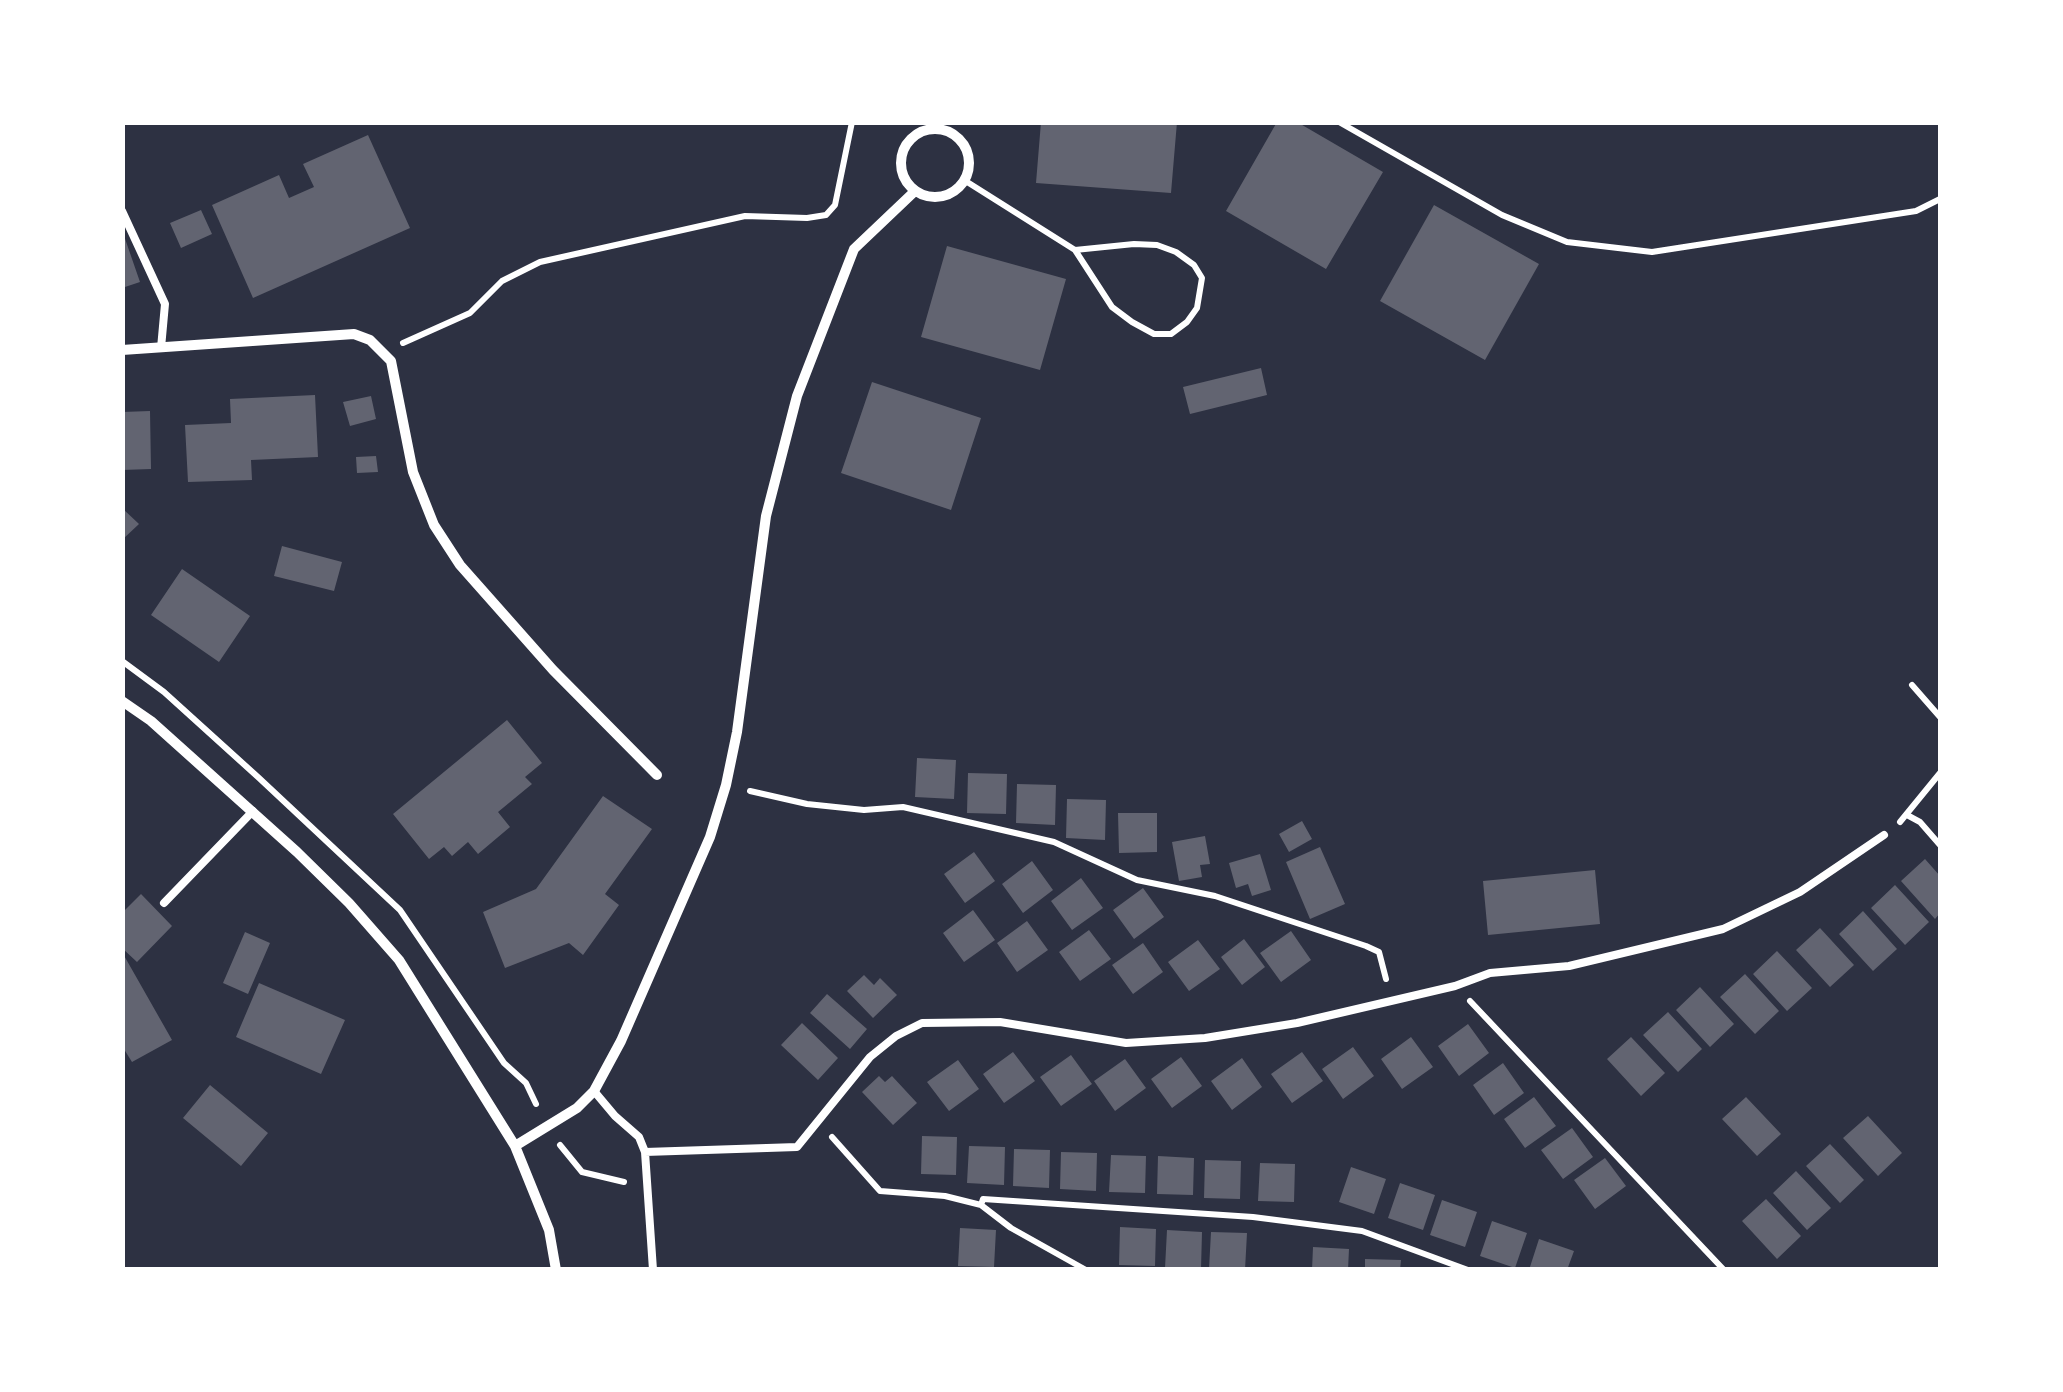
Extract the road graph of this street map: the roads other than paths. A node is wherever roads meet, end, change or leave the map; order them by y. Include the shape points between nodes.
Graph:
1 (915, 191) junction
2 (122, 211) edge
3 (161, 348) junction
4 (122, 350) edge
5 (122, 701) edge
6 (656, 775) dead end
7 (254, 812) junction
8 (1884, 835) dead end
9 (164, 903) dead end
10 (594, 1091) junction
11 (515, 1146) junction
12 (645, 1152) junction
13 (556, 1270) edge
14 (653, 1270) edge

1 - 1 street via 903,173 903,151 927,130 949,132 965,148 964,180 948,195
1 - 10 street via 854,249 797,396 766,516 726,785 703,853
2 - 3 lane via 164,304
3 - 4 street
3 - 6 street via 354,334 384,352 395,373 413,472 434,525 500,613
5 - 7 street
7 - 9 lane
7 - 11 street via 399,960
8 - 12 lane via 1800,892 1723,929 1568,966 1490,973 1297,1023 1126,1043 1000,1022 922,1023 870,1057 796,1147
10 - 11 street
10 - 12 lane via 639,1137
11 - 13 street via 549,1230
12 - 14 lane

